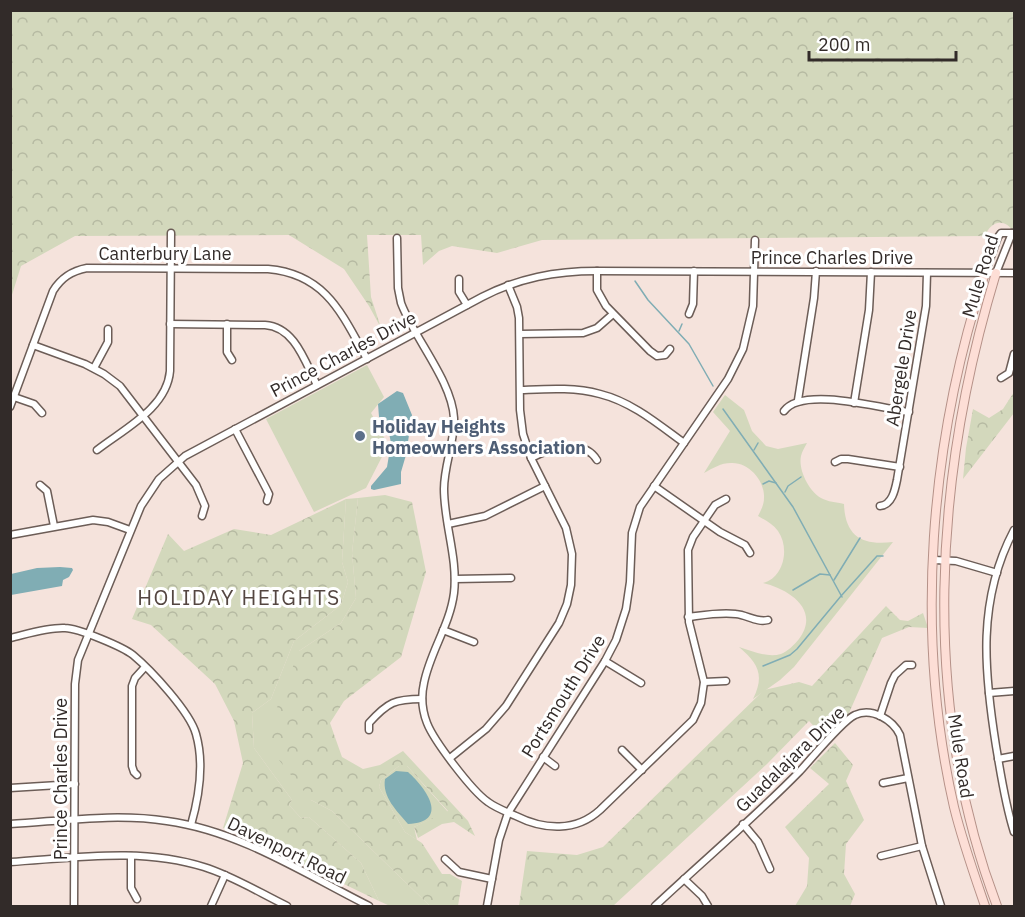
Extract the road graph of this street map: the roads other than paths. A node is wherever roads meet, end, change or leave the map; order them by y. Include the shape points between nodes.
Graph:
1 (171, 233) dead end
2 (1013, 233) edge
3 (398, 238) dead end
4 (755, 240) dead end
5 (171, 268) junction
6 (597, 271) junction
7 (694, 271) junction
8 (816, 271) junction
9 (755, 272) junction
10 (871, 272) junction
11 (927, 273) junction
12 (985, 273) junction
13 (996, 273) junction
14 (1014, 273) edge
15 (459, 279) dead end
16 (508, 285) junction
17 (467, 305) junction
18 (613, 314) junction
19 (689, 314) dead end
20 (170, 324) junction
21 (227, 324) junction
22 (108, 329) dead end
23 (416, 333) junction
24 (520, 334) junction
25 (33, 345) junction
26 (670, 349) dead end
27 (1014, 354) edge
28 (367, 359) junction
29 (232, 360) dead end
30 (94, 368) junction
31 (1002, 378) dead end
32 (317, 385) junction
33 (520, 390) junction
34 (14, 397) junction
35 (798, 400) junction
36 (854, 403) junction
37 (10, 407) edge
38 (784, 411) dead end
39 (42, 412) dead end
40 (909, 412) junction
41 (143, 415) junction
42 (235, 429) junction
43 (684, 443) junction
44 (97, 450) dead end
45 (531, 458) junction
46 (597, 460) dead end
47 (178, 461) junction
48 (836, 462) dead end
49 (900, 467) junction
50 (40, 485) dead end
51 (545, 486) junction
52 (654, 486) junction
53 (726, 499) dead end
54 (267, 501) dead end
55 (879, 506) dead end
56 (202, 516) dead end
57 (704, 520) junction
58 (448, 524) junction
59 (54, 526) junction
60 (130, 530) junction
61 (1014, 530) edge
62 (10, 535) edge
63 (750, 553) dead end
64 (945, 559) junction
65 (934, 560) junction
66 (997, 573) junction
67 (511, 578) dead end
68 (455, 579) junction
69 (688, 617) junction
70 (768, 620) dead end
71 (443, 630) junction
72 (87, 635) junction
73 (10, 638) edge
74 (474, 642) dead end
75 (605, 661) junction
76 (912, 665) dead end
77 (145, 667) junction
78 (726, 681) dead end
79 (704, 682) junction
80 (641, 683) dead end
81 (1014, 691) edge
82 (989, 693) junction
83 (422, 699) junction
84 (880, 716) junction
85 (369, 730) dead end
86 (622, 750) dead end
87 (1014, 756) edge
88 (543, 757) junction
89 (450, 758) junction
90 (998, 759) junction
91 (555, 766) dead end
92 (642, 770) junction
93 (137, 775) dead end
94 (908, 778) junction
95 (883, 783) dead end
96 (75, 784) junction
97 (10, 788) edge
98 (508, 813) junction
99 (74, 821) junction
100 (10, 824) edge
101 (743, 824) junction
102 (191, 825) junction
103 (1014, 832) edge
104 (922, 846) junction
105 (131, 855) junction
106 (881, 856) dead end
107 (74, 858) junction
108 (446, 859) dead end
109 (10, 862) edge
110 (770, 869) dead end
111 (225, 875) junction
112 (492, 879) junction
113 (684, 879) junction
114 (137, 899) dead end
115 (360, 904) edge
116 (279, 905) edge
117 (74, 906) edge
118 (211, 906) edge
119 (287, 906) edge
120 (369, 906) edge
121 (487, 906) edge
122 (656, 906) edge
123 (708, 906) edge
124 (940, 906) edge
125 (985, 906) edge
126 (997, 906) edge

1 - 5 street
2 - 12 street, Mule Road via 998,237
2 - 13 street, Mule Road
3 - 23 street via 399,293
4 - 9 street, Portsmouth Drive
5 - 20 street
5 - 25 street, Canterbury Lane via 92,267 68,274 53,291
5 - 28 street, Canterbury Lane via 268,269 300,276 334,302
6 - 7 street, Prince Charles Drive
6 - 16 street, Prince Charles Drive via 541,275
6 - 18 street via 599,295
7 - 9 street, Prince Charles Drive
7 - 19 street
8 - 9 street, Prince Charles Drive
8 - 10 street, Prince Charles Drive
8 - 35 street
9 - 43 street, Portsmouth Drive via 752,315 743,349 728,379
10 - 11 street, Prince Charles Drive
10 - 36 street
11 - 12 street, Prince Charles Drive
11 - 40 street, Abergele Drive via 926,306
12 - 13 street, Prince Charles Drive
12 - 65 main road, Mule Road via 954,392 941,466
13 - 14 street, Prince Charles Drive
13 - 64 main road, Mule Road via 965,392 951,480
15 - 17 street via 459,292
16 - 17 street, Prince Charles Drive
16 - 24 street via 518,312
17 - 23 street, Prince Charles Drive
18 - 24 street via 597,328 583,333
18 - 26 street via 653,354 665,355
20 - 21 street
20 - 41 street via 169,382 160,401
21 - 29 street via 227,352
21 - 32 street via 269,325 284,331 295,343
22 - 30 street via 108,342
23 - 28 street, Prince Charles Drive
23 - 58 street via 448,393 453,412 444,488
24 - 33 street
25 - 30 street
25 - 34 street, Canterbury Lane
27 - 31 street via 1008,373
28 - 32 street, Prince Charles Drive
30 - 41 street via 120,386
32 - 42 street, Prince Charles Drive
33 - 43 street via 571,389 608,396 638,410
33 - 45 street via 522,428
34 - 37 street, Canterbury Lane
34 - 39 street via 34,404
35 - 36 street
35 - 38 street
36 - 40 street
40 - 49 street, Abergele Drive
41 - 44 street
41 - 47 street
42 - 47 street, Prince Charles Drive
42 - 54 street via 266,488
43 - 52 street, Portsmouth Drive
45 - 46 street via 554,448 568,447 589,452
45 - 51 street
47 - 56 street via 202,496
47 - 60 street, Prince Charles Drive via 152,487
48 - 49 street via 848,459
49 - 55 street, Abergele Drive via 892,496 887,504
50 - 59 street via 46,491
51 - 58 street via 485,516
51 - 89 street via 563,519 571,546 572,578 567,604 555,631 506,706 486,729
52 - 57 street
52 - 75 street, Portsmouth Drive via 633,525 626,609
53 - 57 street
57 - 63 street via 745,545
57 - 69 street via 688,547
58 - 68 street
59 - 60 street via 93,519
59 - 62 street
60 - 72 street, Prince Charles Drive
61 - 66 street
64 - 65 street
64 - 66 street
64 - 126 main road, Mule Road via 945,640 954,737 965,801
65 - 125 main road, Mule Road via 933,650 946,766 954,808
66 - 82 street via 985,636
67 - 68 street
68 - 71 street via 452,605
69 - 70 street via 728,613
69 - 79 street
71 - 74 street
71 - 83 street via 425,676
72 - 73 street via 63,628
72 - 77 street via 128,652
72 - 96 street, Prince Charles Drive via 76,671
75 - 80 street
75 - 88 street, Portsmouth Drive
76 - 84 street via 906,665 895,675
77 - 93 street via 135,678 132,691 132,766
77 - 102 street via 182,706 196,733 198,789
78 - 79 street
79 - 92 street via 701,704 693,720
81 - 82 street
82 - 90 street
83 - 85 street via 390,703 369,723
83 - 89 street via 428,726
84 - 94 street via 890,720 900,735
84 - 101 street, Guadalajara Drive via 863,713 849,719
86 - 92 street
87 - 90 street
88 - 91 street
88 - 98 street, Portsmouth Drive
89 - 98 street via 484,799
90 - 103 street
92 - 98 street via 596,813 576,824 543,826
94 - 95 street
94 - 104 street
96 - 97 street
96 - 99 street, Prince Charles Drive
98 - 112 street, Portsmouth Drive
99 - 100 street, Davenport Road
99 - 102 street, Davenport Road via 141,818
99 - 107 street, Prince Charles Drive
101 - 110 street via 758,842
101 - 113 street, Guadalajara Drive
102 - 115 street, Davenport Road via 246,843
104 - 106 street
104 - 124 street
105 - 107 street
105 - 111 street via 175,859
105 - 114 street via 131,888
107 - 109 street
107 - 117 street, Prince Charles Drive
108 - 112 street via 459,872
111 - 116 street
111 - 118 street
112 - 121 street, Portsmouth Drive
113 - 122 street, Guadalajara Drive
113 - 123 street
115 - 120 street, Davenport Road
116 - 119 street

